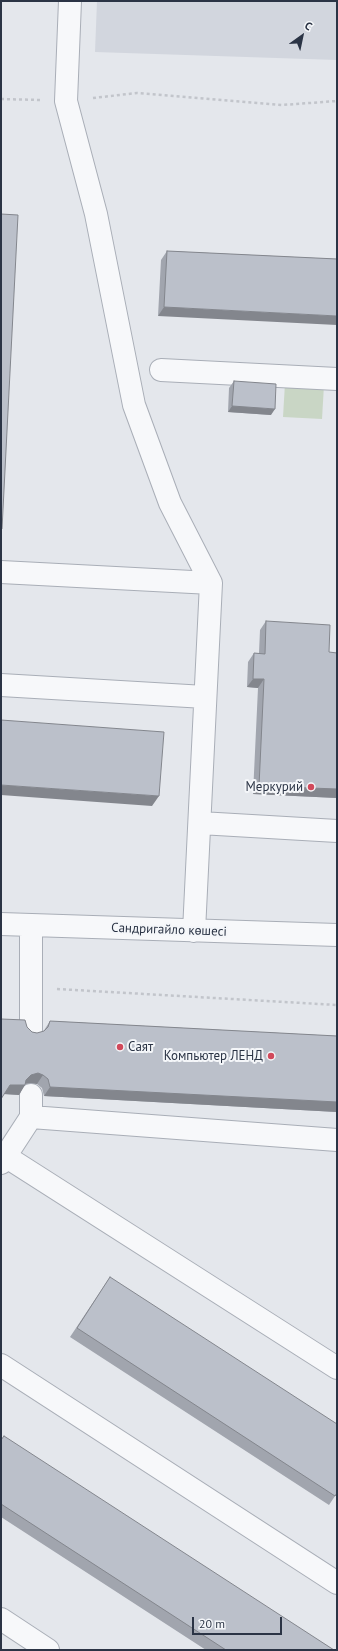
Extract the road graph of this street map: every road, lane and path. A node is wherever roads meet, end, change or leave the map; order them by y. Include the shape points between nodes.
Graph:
1 (70, 1) edge
2 (1, 99) edge
3 (66, 101) junction
4 (337, 101) edge
5 (161, 370) dead end
6 (337, 379) edge
7 (1, 572) edge
8 (211, 583) junction
9 (1, 685) edge
10 (205, 697) junction
11 (200, 823) junction
12 (337, 831) edge
13 (1, 924) edge
14 (31, 925) junction
15 (194, 931) junction
16 (337, 935) edge
17 (31, 988) junction
18 (337, 1005) edge
19 (31, 1030) edge
20 (31, 1095) dead end
21 (31, 1117) junction
22 (337, 1140) edge
23 (3, 1160) edge
24 (1, 1365) edge
25 (337, 1368) edge
26 (337, 1583) edge
27 (1, 1618) edge
28 (48, 1650) edge

1 - 3 street
2 - 3 path
3 - 4 path via 137,93 282,105
3 - 8 street via 96,214 134,405 170,503
5 - 6 street
7 - 8 street
8 - 10 street
9 - 10 street
10 - 11 street
11 - 12 street
11 - 15 street
13 - 14 street, Сандригайло көшесі
14 - 15 street, Сандригайло көшесі
14 - 17 street
15 - 16 street, Сандригайло көшесі
17 - 18 path
17 - 19 street
20 - 21 street
21 - 22 street
21 - 23 street
23 - 25 street
24 - 26 street
27 - 28 street

